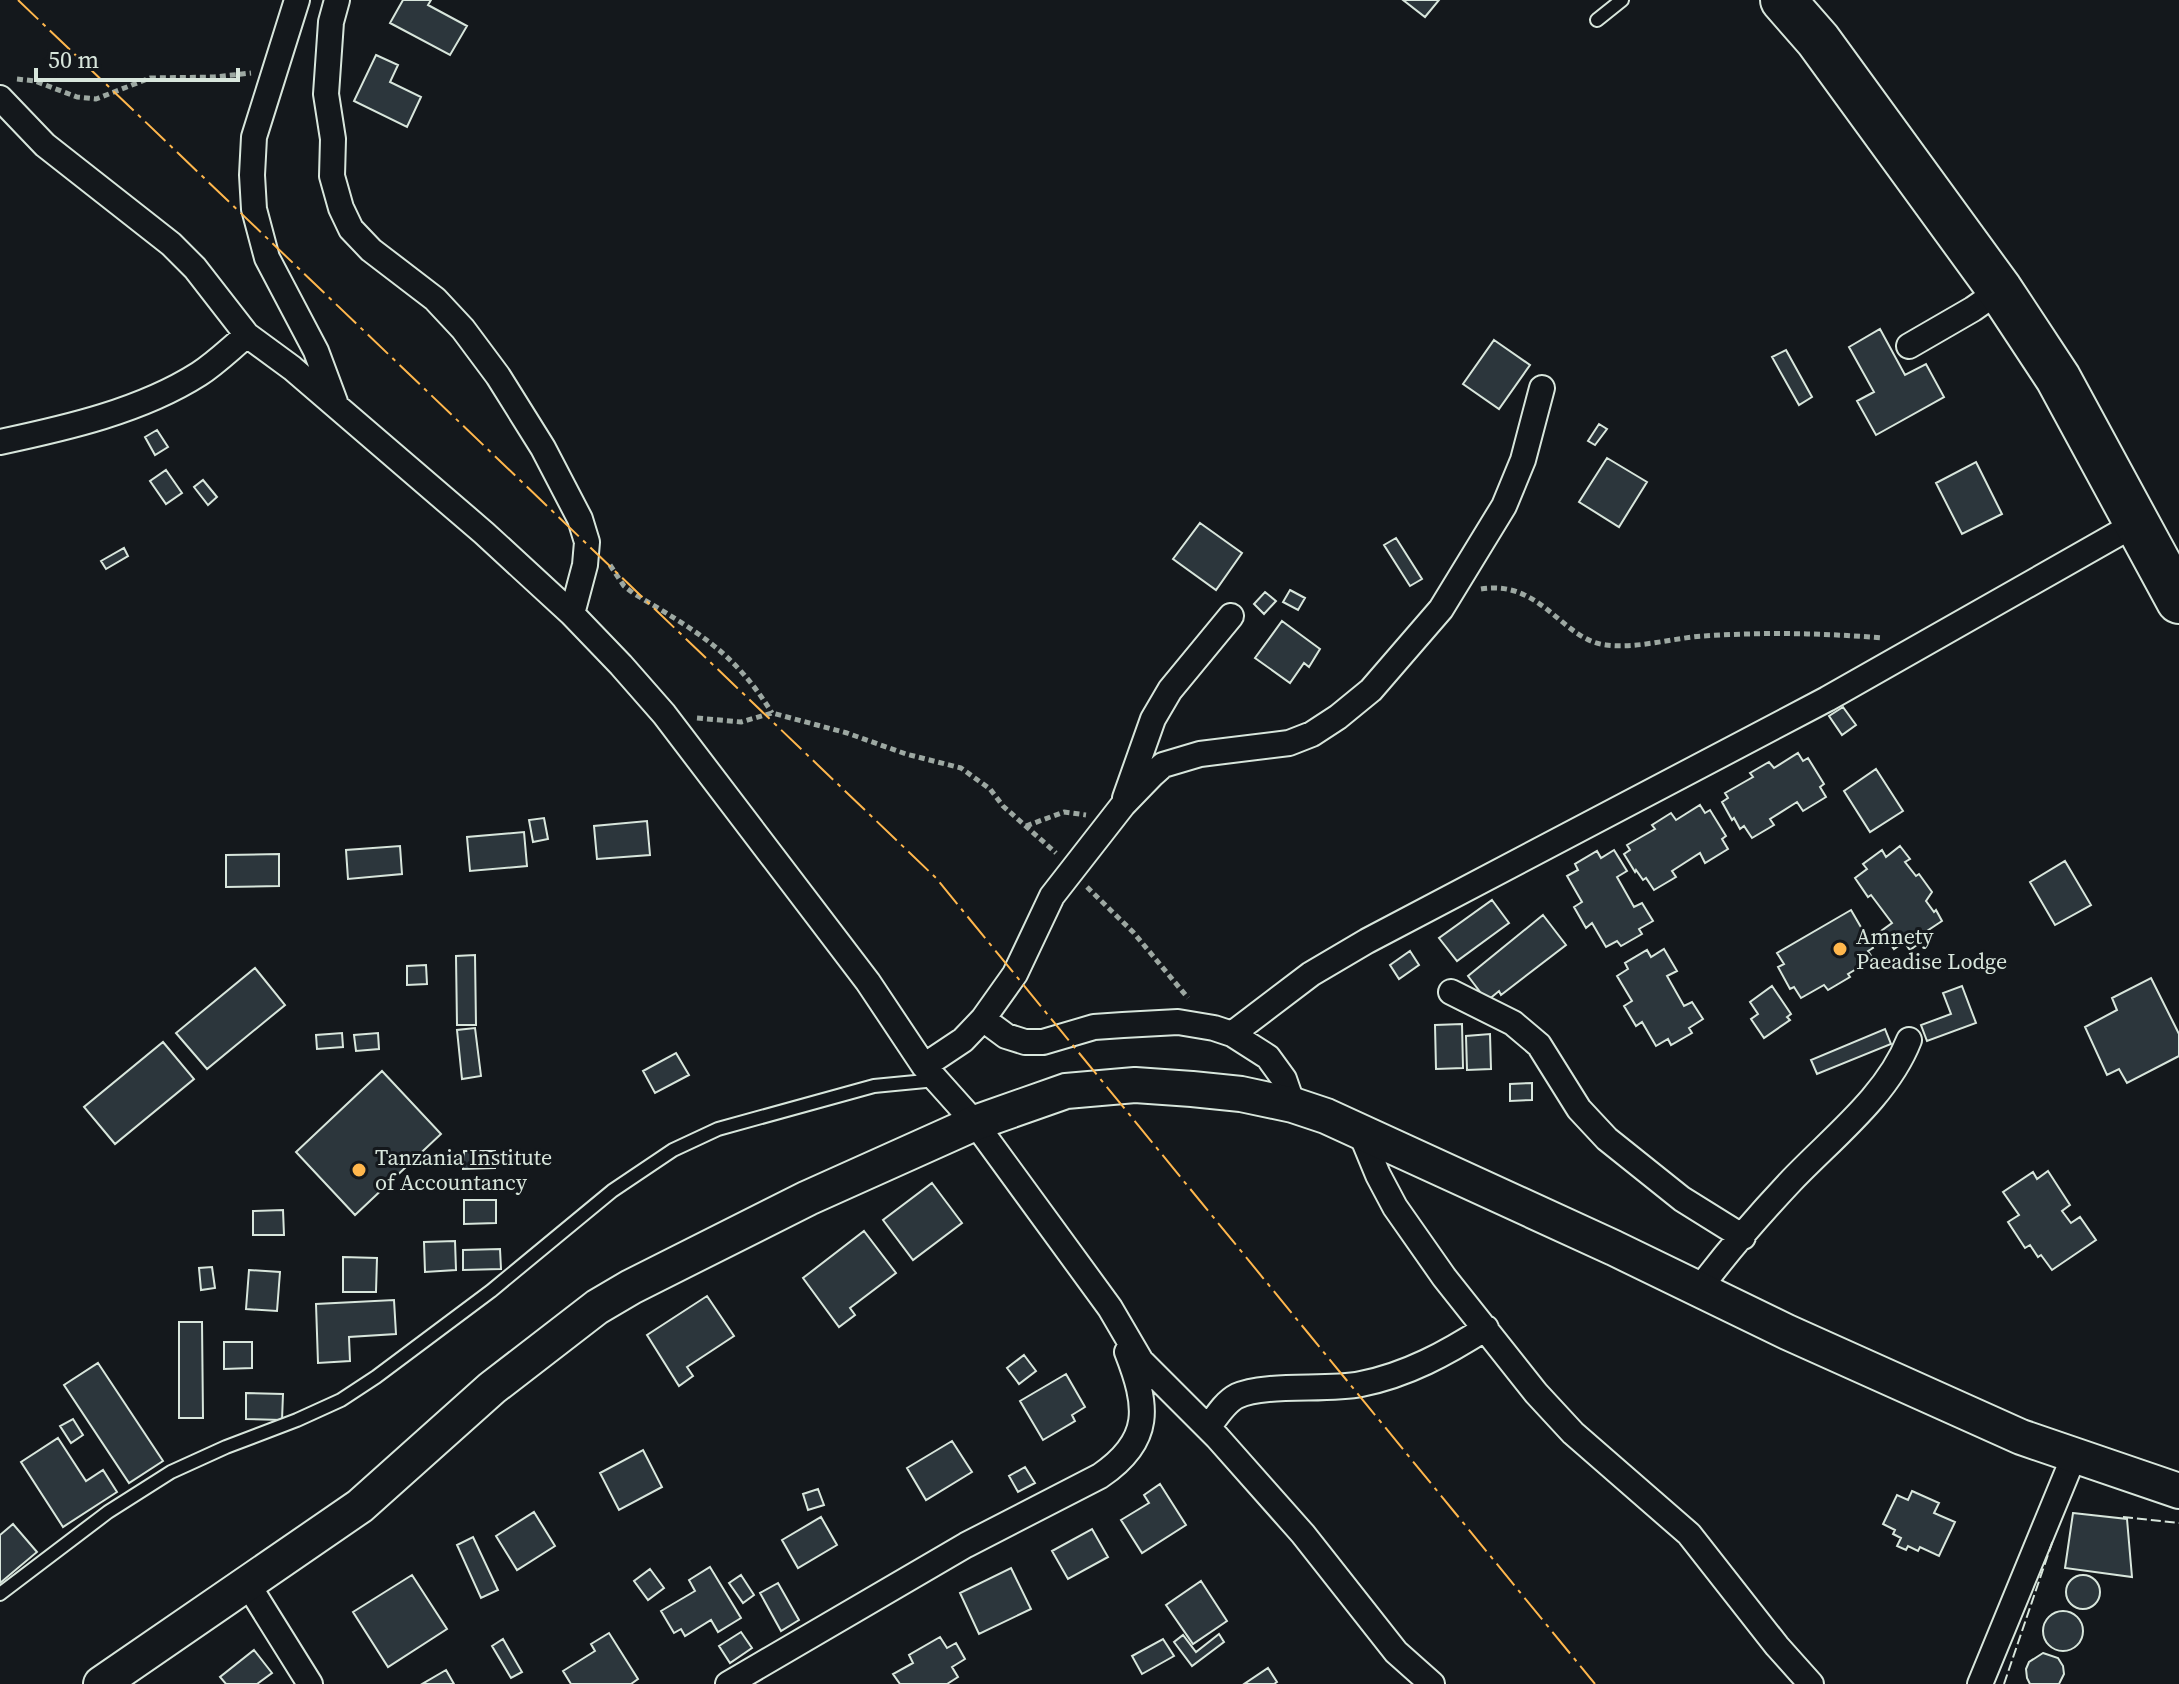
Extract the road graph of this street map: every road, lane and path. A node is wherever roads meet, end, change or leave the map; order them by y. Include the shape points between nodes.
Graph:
1 (297, 0) edge
2 (337, 0) edge
3 (1622, 0) edge
4 (1783, 0) edge
5 (1597, 20) dead end
6 (275, 70) junction
7 (6, 89) edge
8 (2000, 290) junction
9 (247, 335) junction
10 (1909, 346) dead end
11 (1542, 388) dead end
12 (338, 408) junction
13 (0, 442) edge
14 (2137, 523) junction
15 (587, 542) junction
16 (2179, 601) edge
17 (1441, 609) junction
18 (572, 614) junction
19 (1231, 616) dead end
20 (1927, 644) junction
21 (772, 713) junction
22 (664, 714) junction
23 (1116, 814) junction
24 (1026, 826) junction
25 (1071, 870) junction
26 (1451, 992) dead end
27 (983, 1019) junction
28 (1223, 1031) junction
29 (1909, 1040) dead end
30 (930, 1073) junction
31 (1293, 1105) junction
32 (975, 1123) junction
33 (1359, 1129) junction
34 (1743, 1237) junction
35 (1699, 1289) junction
36 (1110, 1308) junction
37 (1486, 1328) junction
38 (1208, 1428) junction
39 (2074, 1456) junction
40 (2179, 1491) edge
41 (247, 1583) junction
42 (0, 1594) edge
43 (101, 1684) edge
44 (310, 1684) edge
45 (728, 1684) edge
46 (1432, 1684) edge
47 (1811, 1684) edge
48 (1980, 1684) edge

1 - 6 street
2 - 15 street via 326,94 332,176 351,229 435,299 471,340 543,448
3 - 5 lane
4 - 8 highway via 1818,40
6 - 7 path via 150,78 96,99 35,81
6 - 12 street via 254,137 254,209 267,258 316,351
7 - 9 street via 45,145 171,244
8 - 10 street
8 - 14 highway via 2058,378
9 - 12 street
9 - 13 street via 200,374 167,392
11 - 17 street via 1504,506
12 - 18 street
14 - 16 highway
14 - 20 street
15 - 18 street
15 - 21 path via 633,593 720,649
17 - 20 path via 1472,592 1508,589 1533,598 1593,643 1755,634 1845,635
17 - 23 street via 1371,690 1325,726 1289,743 1176,760 1153,774
18 - 22 street
19 - 23 street via 1153,719
20 - 28 street via 1367,941
21 - 22 path via 741,722
21 - 24 path via 961,768
22 - 30 street via 868,982
23 - 24 path via 1064,812
23 - 25 street
24 - 25 path
25 - 27 street via 1052,896 1015,974
25 - 28 path
26 - 34 street via 1513,1023 1539,1045 1579,1109 1607,1139 1682,1199
27 - 28 street via 1025,1042 1123,1025 1178,1022
27 - 30 street
28 - 31 street via 1268,1057
29 - 34 street via 1875,1095
30 - 32 street
30 - 42 lane via 718,1129 673,1150 612,1191 376,1377 341,1400 171,1472 108,1512
31 - 32 main road via 1241,1094 1135,1085 1066,1091
31 - 33 main road
32 - 36 street
32 - 41 main road via 742,1230 597,1307 492,1388 360,1506
33 - 35 main road
33 - 37 street via 1395,1207
34 - 35 street
35 - 39 main road via 2021,1437
36 - 38 street via 1141,1361
36 - 45 street via 1141,1389 1143,1415 1120,1463 966,1545
37 - 38 street via 1408,1370 1362,1384 1236,1396
37 - 47 street via 1573,1433 1689,1534
38 - 46 street via 1303,1534 1396,1652
39 - 40 main road
39 - 48 street
41 - 43 main road
41 - 44 street

